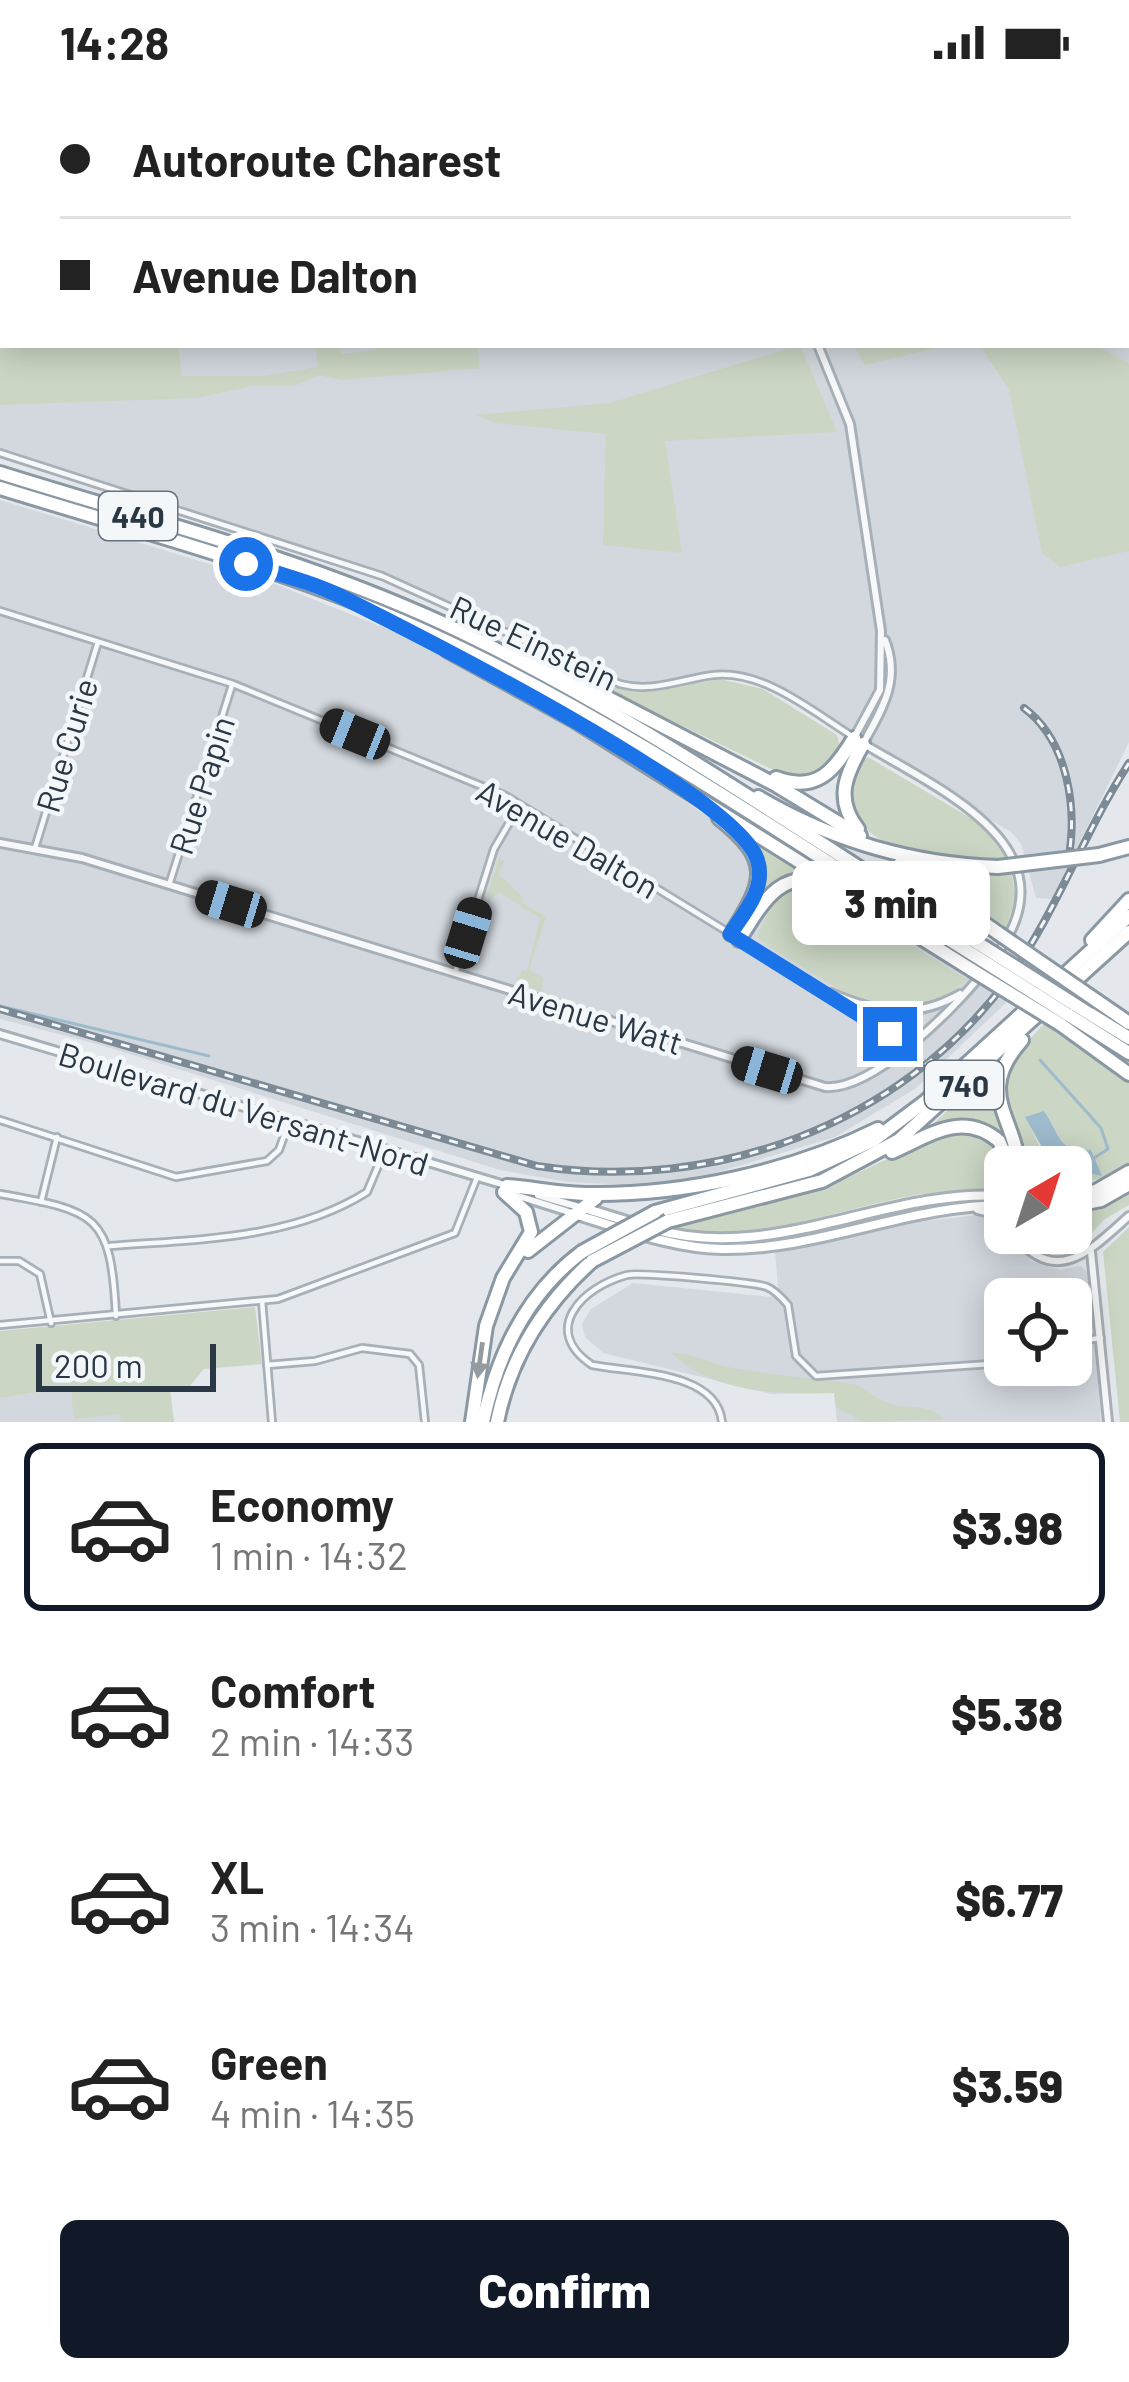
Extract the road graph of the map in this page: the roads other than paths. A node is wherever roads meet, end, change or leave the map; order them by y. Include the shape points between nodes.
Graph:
1 (819, 348) edge
2 (0, 453) edge
3 (0, 473) edge
4 (0, 488) edge
5 (339, 596) junction
6 (403, 606) junction
7 (0, 610) edge
8 (98, 641) junction
9 (232, 684) junction
10 (580, 694) junction
11 (859, 741) junction
12 (710, 750) junction
13 (635, 758) junction
14 (520, 803) junction
15 (0, 843) edge
16 (1129, 847) edge
17 (35, 848) junction
18 (900, 864) dead end
19 (169, 885) junction
20 (1129, 900) edge
21 (1129, 916) edge
22 (903, 926) junction
23 (1129, 932) edge
24 (735, 937) junction
25 (980, 959) junction
26 (455, 973) junction
27 (1084, 974) junction
28 (809, 984) junction
29 (969, 990) junction
30 (1067, 1014) junction
31 (1021, 1015) junction
32 (1126, 1021) edge
33 (0, 1034) edge
34 (1129, 1038) edge
35 (907, 1046) junction
36 (1129, 1052) edge
37 (1129, 1070) edge
38 (926, 1101) junction
39 (0, 1120) edge
40 (289, 1122) junction
41 (1007, 1127) junction
42 (57, 1137) junction
43 (1001, 1146) edge
44 (1013, 1146) edge
45 (1019, 1146) edge
46 (384, 1152) junction
47 (1129, 1172) edge
48 (830, 1178) junction
49 (476, 1180) junction
50 (1121, 1183) edge
51 (505, 1189) junction
52 (639, 1192) junction
53 (0, 1194) edge
54 (984, 1200) edge
55 (41, 1202) junction
56 (1092, 1202) edge
57 (984, 1204) edge
58 (958, 1208) junction
59 (576, 1210) junction
60 (984, 1211) edge
61 (1129, 1216) edge
62 (110, 1246) junction
63 (1092, 1250) edge
64 (1039, 1254) edge
65 (1083, 1254) edge
66 (1090, 1254) edge
67 (587, 1256) junction
68 (0, 1262) edge
69 (496, 1299) junction
70 (262, 1301) junction
71 (116, 1316) junction
72 (51, 1323) junction
73 (0, 1325) edge
74 (1101, 1339) junction
75 (1092, 1340) edge
76 (267, 1365) junction
77 (984, 1365) edge
78 (272, 1422) edge
79 (425, 1422) edge
80 (472, 1422) edge
81 (483, 1422) edge
82 (497, 1422) edge
83 (722, 1422) edge
84 (1108, 1422) edge

1 - 11 street via 850,424 881,632 880,690
2 - 11 street, Rue Einstein via 382,576 620,684 749,678
3 - 6 highway, 440
4 - 5 highway, 440
5 - 13 highway via 507,681
5 - 25 highway, 440 via 567,703
6 - 10 highway, 440
6 - 12 highway via 483,635
7 - 8 street, Avenue Dalton
8 - 9 street, Avenue Dalton
8 - 17 street, Rue Curie
9 - 14 street, Avenue Dalton
9 - 19 street, Rue Papin
10 - 16 highway, bridge via 821,830 905,856 998,867
10 - 25 highway, 440
11 - 12 highway via 829,775 808,784
11 - 12 highway via 843,794 862,835
11 - 29 street, Rue Einstein via 989,824 1014,859 1018,919
13 - 22 highway
13 - 24 highway via 754,851 758,888
14 - 24 street, Avenue Dalton
14 - 26 street via 494,849
15 - 17 street, Avenue Watt
17 - 19 street, Avenue Watt
18 - 32 highway, bridge
19 - 26 street, Avenue Watt
20 - 31 highway
21 - 31 highway, 740
22 - 24 highway via 833,886 802,879 771,891
22 - 25 highway
23 - 27 highway, 740
24 - 28 street, Avenue Dalton
25 - 30 highway, 440, bridge
25 - 30 highway, bridge
26 - 35 street, Avenue Watt via 825,1087 854,1082
27 - 41 highway via 1005,1062 998,1096
27 - 48 highway, 740 via 930,1117
28 - 29 street via 890,1013 927,1010
28 - 35 street, Avenue Dalton
29 - 35 street, Rue Einstein
30 - 34 highway, 440
30 - 36 highway, 440
30 - 37 highway
31 - 38 highway, 740
33 - 40 street, Boulevard du Versant-Nord
38 - 52 highway via 828,1151
38 - 67 highway, 740, bridge via 832,1161 655,1212
39 - 42 street
40 - 42 street via 267,1162 176,1177
40 - 46 street, Boulevard du Versant-Nord
41 - 44 highway
41 - 45 highway
42 - 55 street
43 - 48 highway via 961,1124
46 - 49 street, Boulevard du Versant-Nord
46 - 62 street via 367,1192 276,1228
47 - 50 highway
48 - 67 highway, 740, bridge via 668,1221
49 - 51 street, Boulevard du Versant-Nord
49 - 70 street via 464,1222 450,1237
50 - 56 highway
51 - 52 highway
51 - 59 street, Boulevard du Versant-Nord
51 - 69 highway via 531,1228
52 - 59 highway via 591,1199
53 - 55 street
54 - 59 main road, Boulevard du Versant-Nord via 920,1199 782,1236 729,1241
55 - 62 street via 91,1219
57 - 58 main road, Boulevard du Versant-Nord
58 - 59 main road, Boulevard du Versant-Nord via 735,1249 674,1243
58 - 60 main road
59 - 69 highway via 522,1258
61 - 63 street
62 - 71 street
64 - 65 street via 1057,1262
66 - 74 street
67 - 81 highway, 740 via 524,1316
67 - 82 highway, 740 via 526,1340
68 - 72 street via 19,1261 40,1274
69 -> 80 highway
70 - 71 street
70 - 76 street
71 - 72 street
72 - 73 street
74 - 75 street
74 - 84 street
76 - 78 street
76 - 79 street via 362,1348 410,1354 419,1365
77 - 83 street via 820,1377 797,1359 790,1307 766,1286 631,1274 577,1305 567,1325 571,1347 592,1365 701,1387 719,1404

